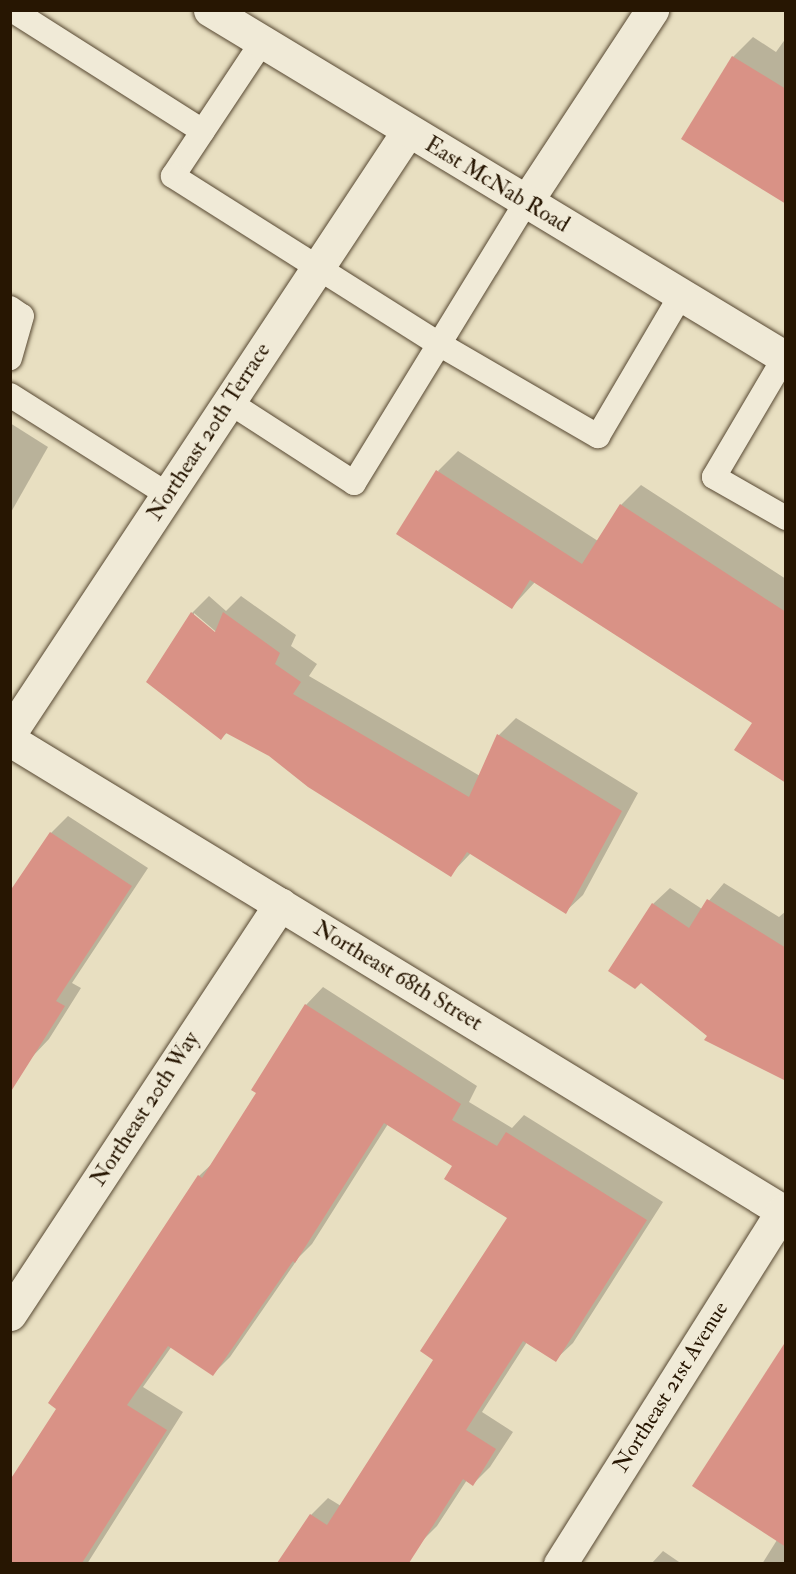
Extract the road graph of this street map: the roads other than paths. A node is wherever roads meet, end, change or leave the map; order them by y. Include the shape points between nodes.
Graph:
1 (12, 10) edge
2 (210, 10) edge
3 (652, 10) edge
4 (262, 42) junction
5 (203, 131) junction
6 (408, 131) junction
7 (526, 202) junction
8 (319, 267) junction
9 (681, 295) junction
10 (10, 308) edge
11 (439, 344) junction
12 (10, 358) edge
13 (785, 358) edge
14 (10, 394) edge
15 (230, 402) junction
16 (168, 495) junction
17 (786, 518) edge
18 (10, 733) edge
19 (10, 740) edge
20 (280, 904) junction
21 (784, 1212) edge
22 (10, 1314) edge
23 (560, 1563) edge

1 - 5 lane
2 - 4 street, East McNab Road
3 - 7 street
4 - 5 lane
4 - 6 street, East McNab Road
5 - 8 lane via 173,176
6 - 7 street, East McNab Road
6 - 8 street, Northeast 20th Terrace
7 - 9 street, East McNab Road
7 - 11 lane
8 - 11 lane
8 - 15 street, Northeast 20th Terrace
9 - 11 lane via 598,436
9 - 13 street, East McNab Road
10 - 12 lane via 22,315
11 - 15 lane via 354,483
13 - 17 lane via 714,477
14 - 16 lane
15 - 16 street, Northeast 20th Terrace
16 - 18 street, Northeast 20th Terrace
19 - 20 street, Northeast 68th Street
20 - 21 street, Northeast 68th Street
20 - 22 street, Northeast 20th Way
21 - 23 street, Northeast 21st Avenue

